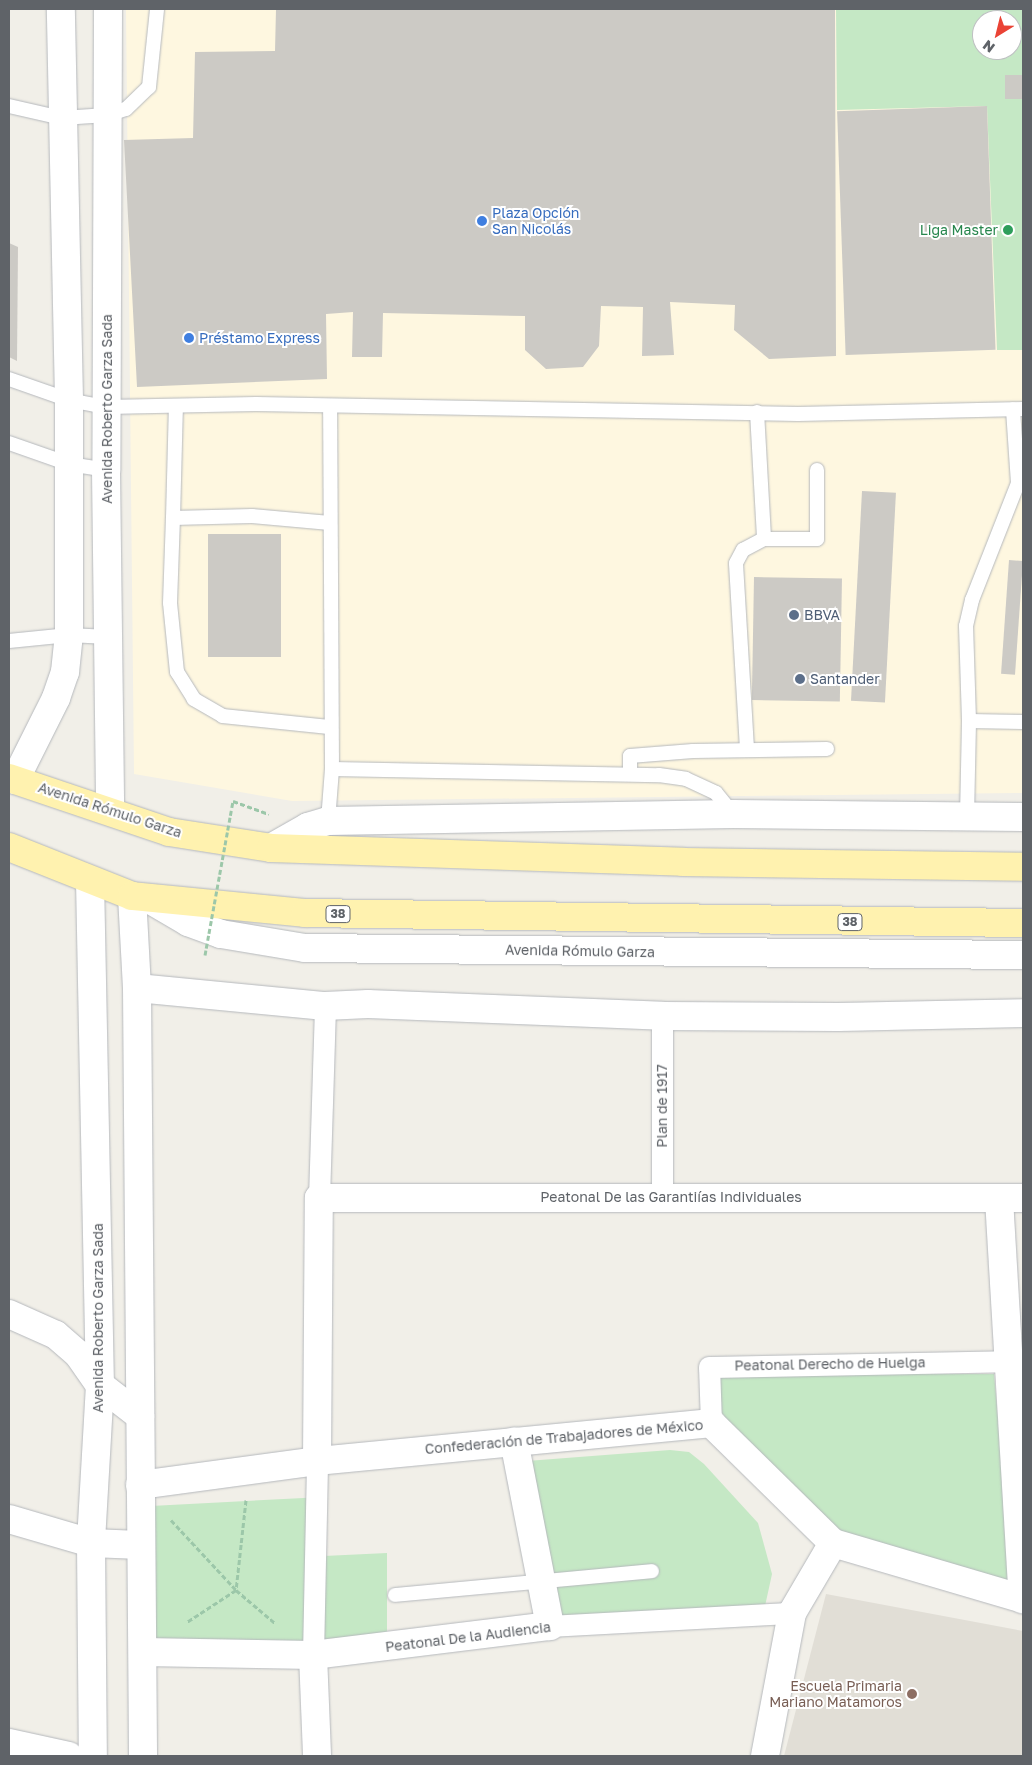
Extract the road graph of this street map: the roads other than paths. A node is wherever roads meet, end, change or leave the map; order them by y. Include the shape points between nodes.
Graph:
1 (61, 9) edge
2 (108, 9) edge
3 (157, 9) edge
4 (9, 106) edge
5 (107, 115) junction
6 (62, 118) junction
7 (9, 378) edge
8 (69, 400) junction
9 (176, 406) junction
10 (330, 406) junction
11 (106, 407) junction
12 (1018, 409) edge
13 (757, 412) junction
14 (9, 443) edge
15 (69, 464) junction
16 (106, 470) junction
17 (817, 470) dead end
18 (173, 518) junction
19 (330, 523) junction
20 (764, 539) junction
21 (69, 635) junction
22 (108, 637) junction
23 (9, 641) edge
24 (969, 721) junction
25 (1023, 722) edge
26 (329, 727) junction
27 (827, 748) dead end
28 (747, 750) junction
29 (332, 769) junction
30 (630, 774) junction
31 (12, 779) edge
32 (110, 810) junction
33 (733, 814) junction
34 (967, 817) junction
35 (1023, 817) edge
36 (328, 821) junction
37 (9, 847) edge
38 (271, 848) junction
39 (1023, 867) edge
40 (90, 880) junction
41 (140, 897) junction
42 (1023, 924) edge
43 (1023, 955) edge
44 (136, 988) junction
45 (325, 1006) junction
46 (1023, 1013) edge
47 (662, 1016) junction
48 (662, 1197) junction
49 (320, 1198) junction
50 (1011, 1198) edge
51 (9, 1314) edge
52 (1008, 1360) junction
53 (100, 1385) junction
54 (140, 1416) junction
55 (711, 1424) junction
56 (514, 1441) junction
57 (317, 1462) junction
58 (140, 1485) junction
59 (9, 1519) edge
60 (91, 1543) junction
61 (833, 1543) junction
62 (140, 1545) junction
63 (652, 1571) dead end
64 (542, 1583) junction
65 (395, 1595) dead end
66 (1023, 1599) edge
67 (792, 1613) junction
68 (550, 1626) junction
69 (143, 1652) junction
70 (313, 1655) junction
71 (13, 1749) edge
72 (69, 1756) edge
73 (93, 1756) edge
74 (142, 1756) edge
75 (317, 1756) edge
76 (765, 1756) edge

1 - 6 street
2 - 5 street, Avenida Roberto Garza Sada
3 - 5 lane via 149,87 126,109
4 - 6 lane
5 - 6 lane
5 - 11 street, Avenida Roberto Garza Sada
6 - 8 street
7 - 8 lane
8 - 11 lane
8 - 15 street
9 - 10 lane
9 - 11 lane
9 - 18 lane
10 - 13 lane
10 - 19 lane
11 - 16 street, Avenida Roberto Garza Sada
12 - 13 lane
12 - 24 lane via 1018,483 1010,510 975,591 966,626
13 - 20 lane
14 - 15 lane
15 - 16 lane
15 - 21 street
16 - 22 street, Avenida Roberto Garza Sada
17 - 20 lane via 817,539
18 - 19 lane via 252,516
18 - 26 lane via 170,603 177,672 185,689 207,709 223,716
19 - 26 lane
20 - 28 lane via 743,550 736,563
21 - 22 lane
21 - 23 lane
21 - 31 street via 65,672 56,698
22 - 32 street, Avenida Roberto Garza Sada
24 - 25 lane
24 - 34 lane
26 - 29 lane
27 - 28 lane
28 - 30 lane via 630,756
29 - 30 lane
29 - 36 lane
30 - 33 lane via 686,779 716,793
31 - 32 main road, Avenida Rómulo Garza
32 - 38 main road, Avenida Rómulo Garza via 169,832
33 - 34 street
33 - 36 street
34 - 35 street
36 - 38 street via 308,827
37 - 40 main road, Avenida Rómulo Garza / 38
38 - 39 main road, Avenida Rómulo Garza via 682,862
40 - 41 main road, Avenida Rómulo Garza / 38
40 - 53 street, Avenida Roberto Garza Sada
41 - 42 main road, Avenida Rómulo Garza / 38 via 306,913
41 - 43 street, Avenida Rómulo Garza via 188,922 221,934 305,948
41 - 44 street
44 - 45 street
44 - 54 street
45 - 47 street via 368,1004
45 - 49 street
46 - 47 street
47 - 48 street, Plan de 1917
48 - 49 street, Peatonal De las Garantiías Individuales
48 - 50 street, Peatonal De las Garantiías Individuales
49 - 57 street
50 - 52 street
51 - 53 street via 56,1335 78,1354
52 - 55 street, Peatonal Derecho de Huelga via 709,1367
52 - 66 street
53 - 54 street
53 - 60 street, Avenida Roberto Garza Sada
54 - 58 street
55 - 56 street, Confederación de Trabajadores de México
55 - 61 street, Confederación de Trabajadores de México
56 - 57 street, Confederación de Trabajadores de México
56 - 64 street
57 - 58 street, Confederación de Trabajadores de México
57 - 70 street
58 - 62 street
59 - 60 street
60 - 62 street
60 - 73 street, Avenida Roberto Garza Sada
61 - 66 street, Confederación de Trabajadores de México
61 - 67 street
62 - 69 street
63 - 64 lane
64 - 65 lane
64 - 68 street
67 - 68 street, Peatonal De la Audiencia
67 - 76 street
68 - 70 street, Peatonal De la Audiencia
69 - 70 street, Peatonal De la Audiencia
69 - 74 street
70 - 75 street
71 - 72 street

